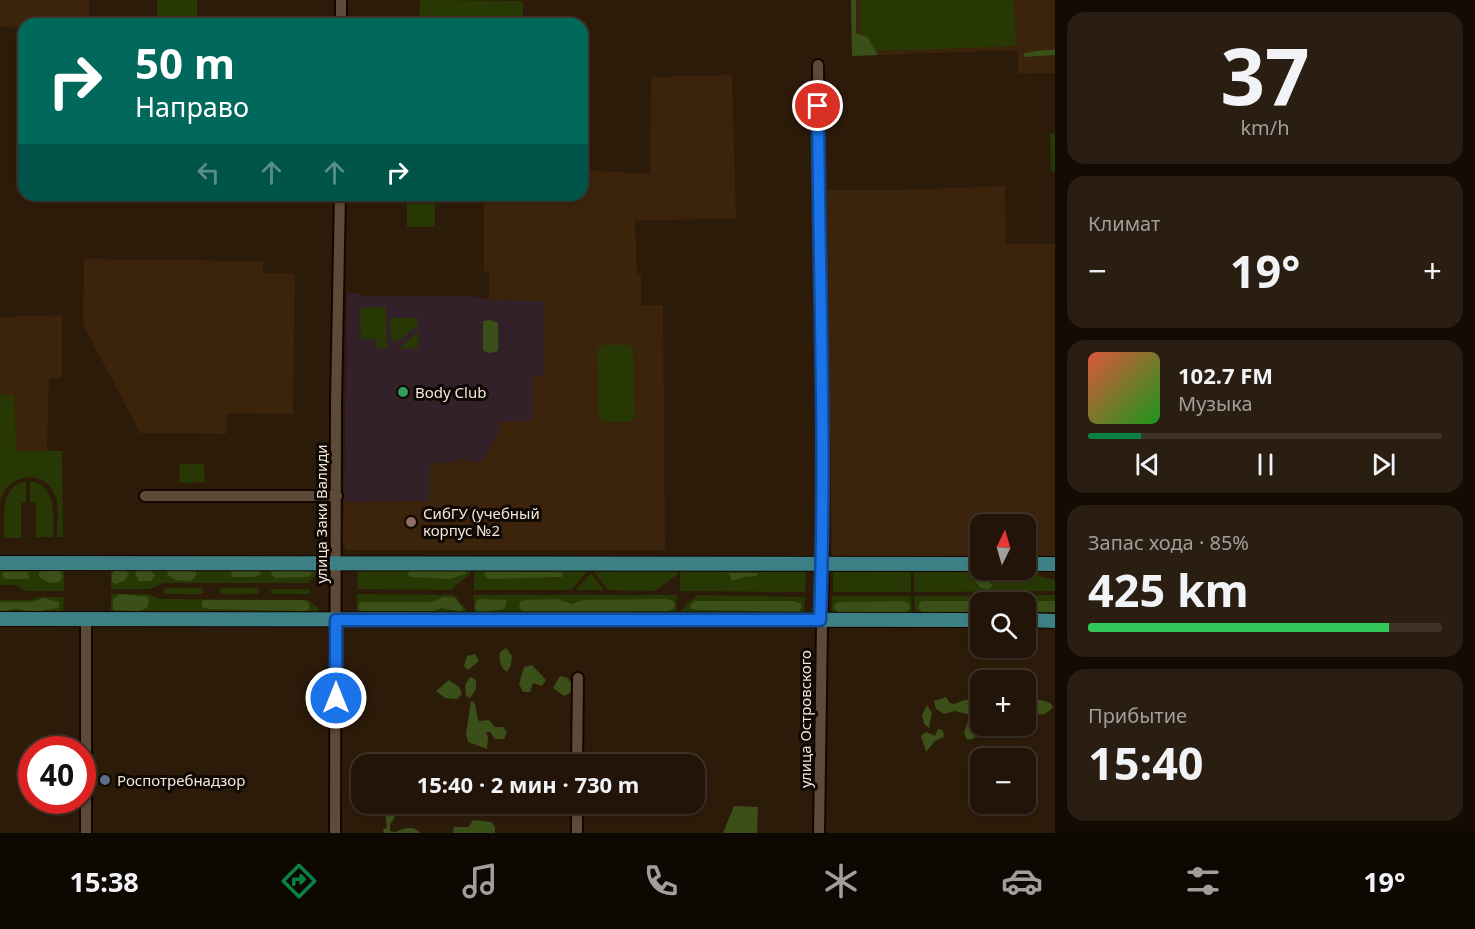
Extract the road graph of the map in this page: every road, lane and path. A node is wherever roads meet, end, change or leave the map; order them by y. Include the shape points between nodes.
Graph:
1 (341, 0) edge
2 (341, 18) edge
3 (818, 66) dead end
4 (340, 201) edge
5 (145, 496) dead end
6 (336, 496) junction
7 (0, 563) edge
8 (336, 564) junction
9 (822, 564) junction
10 (970, 564) edge
11 (1036, 564) edge
12 (1055, 564) edge
13 (0, 619) edge
14 (86, 620) junction
15 (336, 620) junction
16 (820, 620) junction
17 (970, 620) edge
18 (1036, 620) edge
19 (1055, 621) edge
20 (578, 678) dead end
21 (577, 754) edge
22 (577, 814) edge
23 (86, 833) edge
24 (335, 833) edge
25 (577, 833) edge
26 (819, 833) edge

1 - 2 street
3 - 9 street, улица Островского
4 - 6 street, улица Заки Валиди
5 - 6 street
6 - 8 street, улица Заки Валиди
7 - 8 main road
8 - 9 main road
8 - 15 street, улица Заки Валиди
9 - 10 main road
9 - 16 street, улица Островского
11 - 12 main road
13 - 14 main road
14 - 15 main road
14 - 23 street
15 - 16 main road
15 - 24 street, улица Заки Валиди
16 - 17 main road
16 - 26 street, улица Островского
18 - 19 main road
20 - 21 street
22 - 25 street

